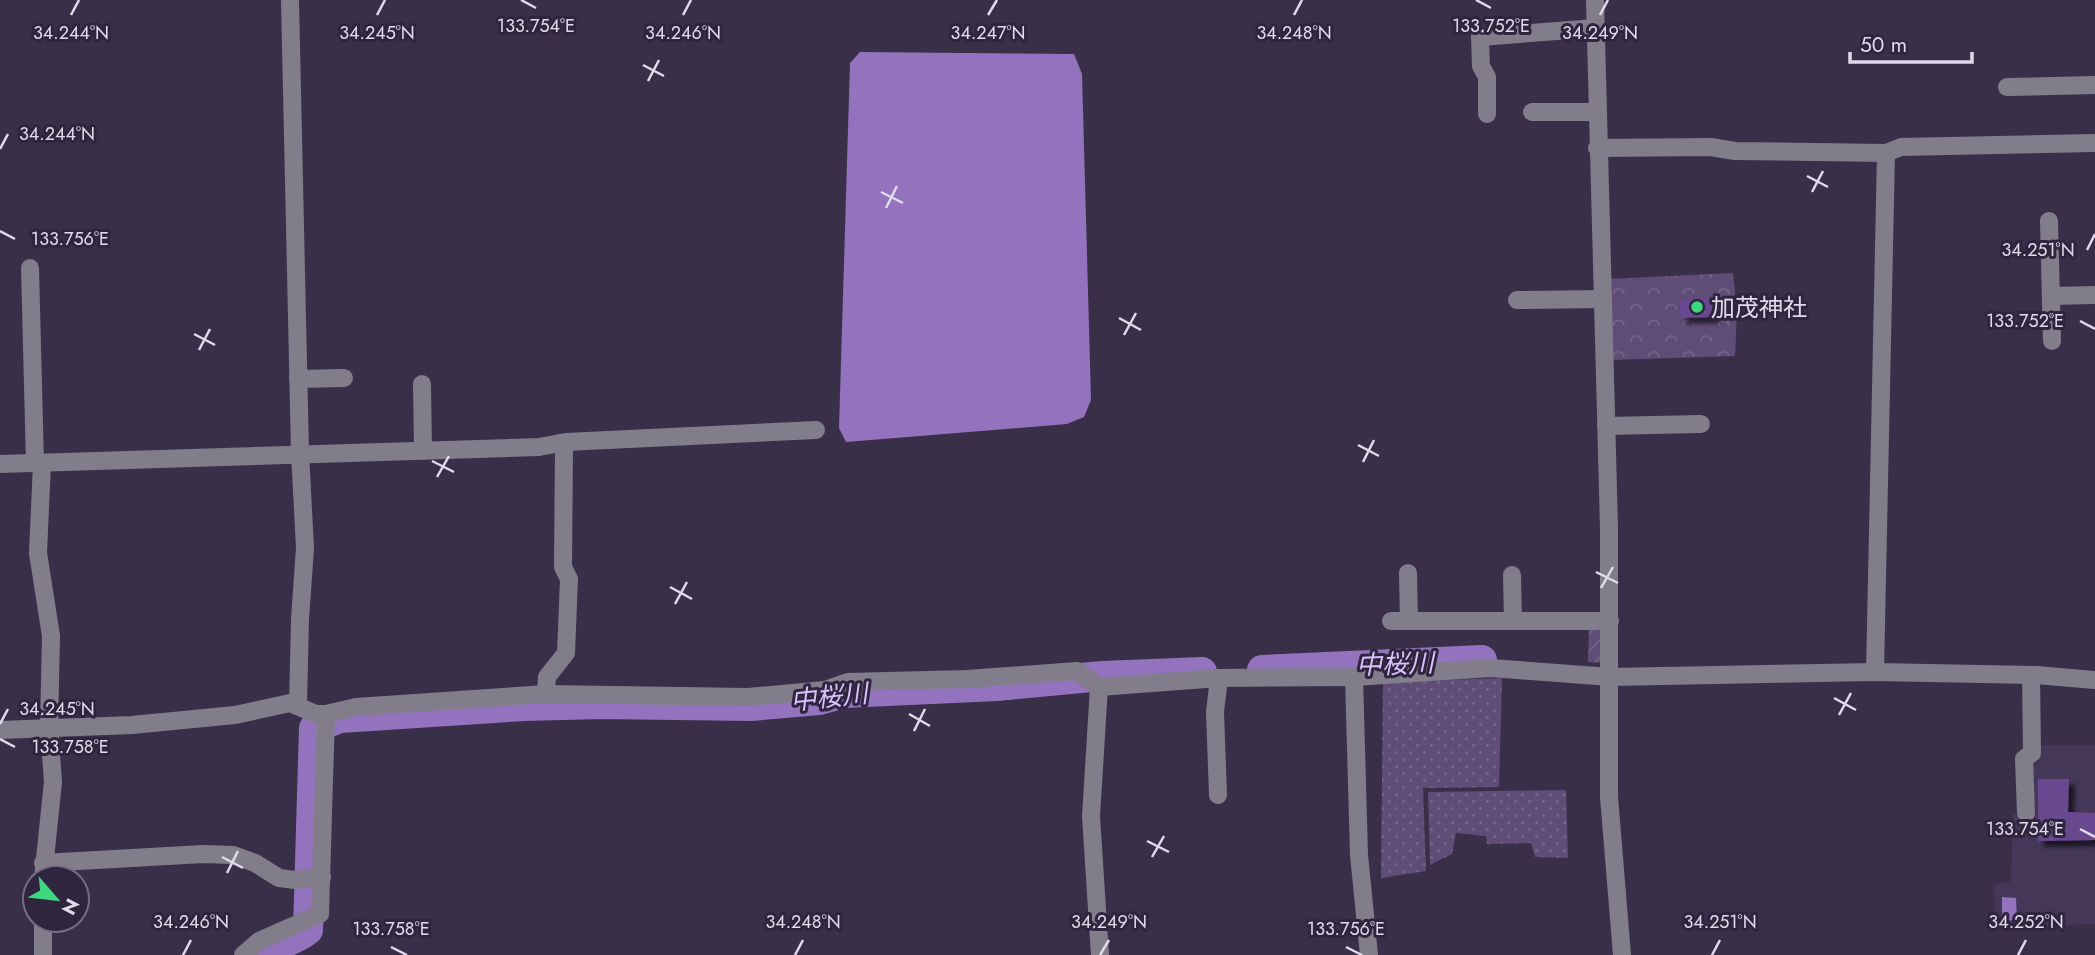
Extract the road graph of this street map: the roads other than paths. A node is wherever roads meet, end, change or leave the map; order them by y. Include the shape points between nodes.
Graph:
1 (290, 0) edge
2 (1595, 0) edge
3 (1596, 28) junction
4 (2095, 85) edge
5 (2007, 87) dead end
6 (1532, 112) dead end
7 (1597, 112) junction
8 (1487, 114) dead end
9 (2095, 143) edge
10 (1597, 148) junction
11 (1886, 153) junction
12 (2049, 221) dead end
13 (30, 268) dead end
14 (2095, 295) edge
15 (2051, 296) junction
16 (1602, 299) junction
17 (1517, 300) dead end
18 (2052, 341) dead end
19 (344, 378) dead end
20 (298, 379) junction
21 (422, 384) dead end
22 (1700, 424) dead end
23 (1606, 426) junction
24 (817, 430) dead end
25 (560, 443) junction
26 (423, 450) junction
27 (300, 453) junction
28 (38, 463) junction
29 (0, 464) edge
30 (1408, 573) dead end
31 (1512, 575) dead end
32 (1513, 621) junction
33 (1610, 621) junction
34 (1875, 671) junction
35 (2031, 675) junction
36 (1354, 677) junction
37 (1611, 677) junction
38 (1219, 678) junction
39 (2095, 680) edge
40 (1091, 682) junction
41 (545, 694) junction
42 (298, 705) junction
43 (326, 721) junction
44 (49, 729) junction
45 (0, 730) edge
46 (1218, 794) dead end
47 (2026, 813) dead end
48 (44, 864) edge
49 (91, 865) edge
50 (315, 877) junction
51 (43, 934) edge
52 (43, 955) edge
53 (243, 955) edge
54 (1100, 955) edge
55 (1368, 955) edge
56 (1622, 955) edge

1 - 20 street
2 - 3 street
3 - 7 street
3 - 8 street via 1480,37 1481,66 1488,77
4 - 5 street
6 - 7 street
7 - 10 street
9 - 11 street via 1901,147
10 - 11 street
10 - 16 street
11 - 34 street
12 - 15 street
13 - 28 street
14 - 15 street
15 - 18 street
16 - 17 street
16 - 23 street
19 - 20 street
20 - 27 street
21 - 26 street
22 - 23 street
23 - 33 street
24 - 25 street
25 - 26 street
25 - 41 street via 564,449 563,567 569,579 566,653 547,677
26 - 27 street
27 - 28 street
27 - 42 street via 305,548
28 - 29 street
28 - 44 street via 38,553 51,636
30 - 32 street via 1400,621
31 - 32 street
32 - 33 street
33 - 37 street
34 - 35 street
34 - 37 street
35 - 39 street
35 - 47 street via 2032,753 2024,759
36 - 37 street via 1491,668
36 - 38 street
36 - 55 street via 1359,855
37 - 56 street via 1609,797
38 - 40 street
38 - 46 street via 1215,712
40 - 41 street via 1077,671 848,682 825,690 748,697
40 - 54 street via 1091,816
41 - 43 street via 356,707
42 - 43 street
42 - 44 street via 132,725
43 - 50 street
44 - 45 street
44 - 48 street via 53,782
49 - 50 street via 233,855 279,878
50 - 53 street via 320,914 259,941
51 - 52 street

